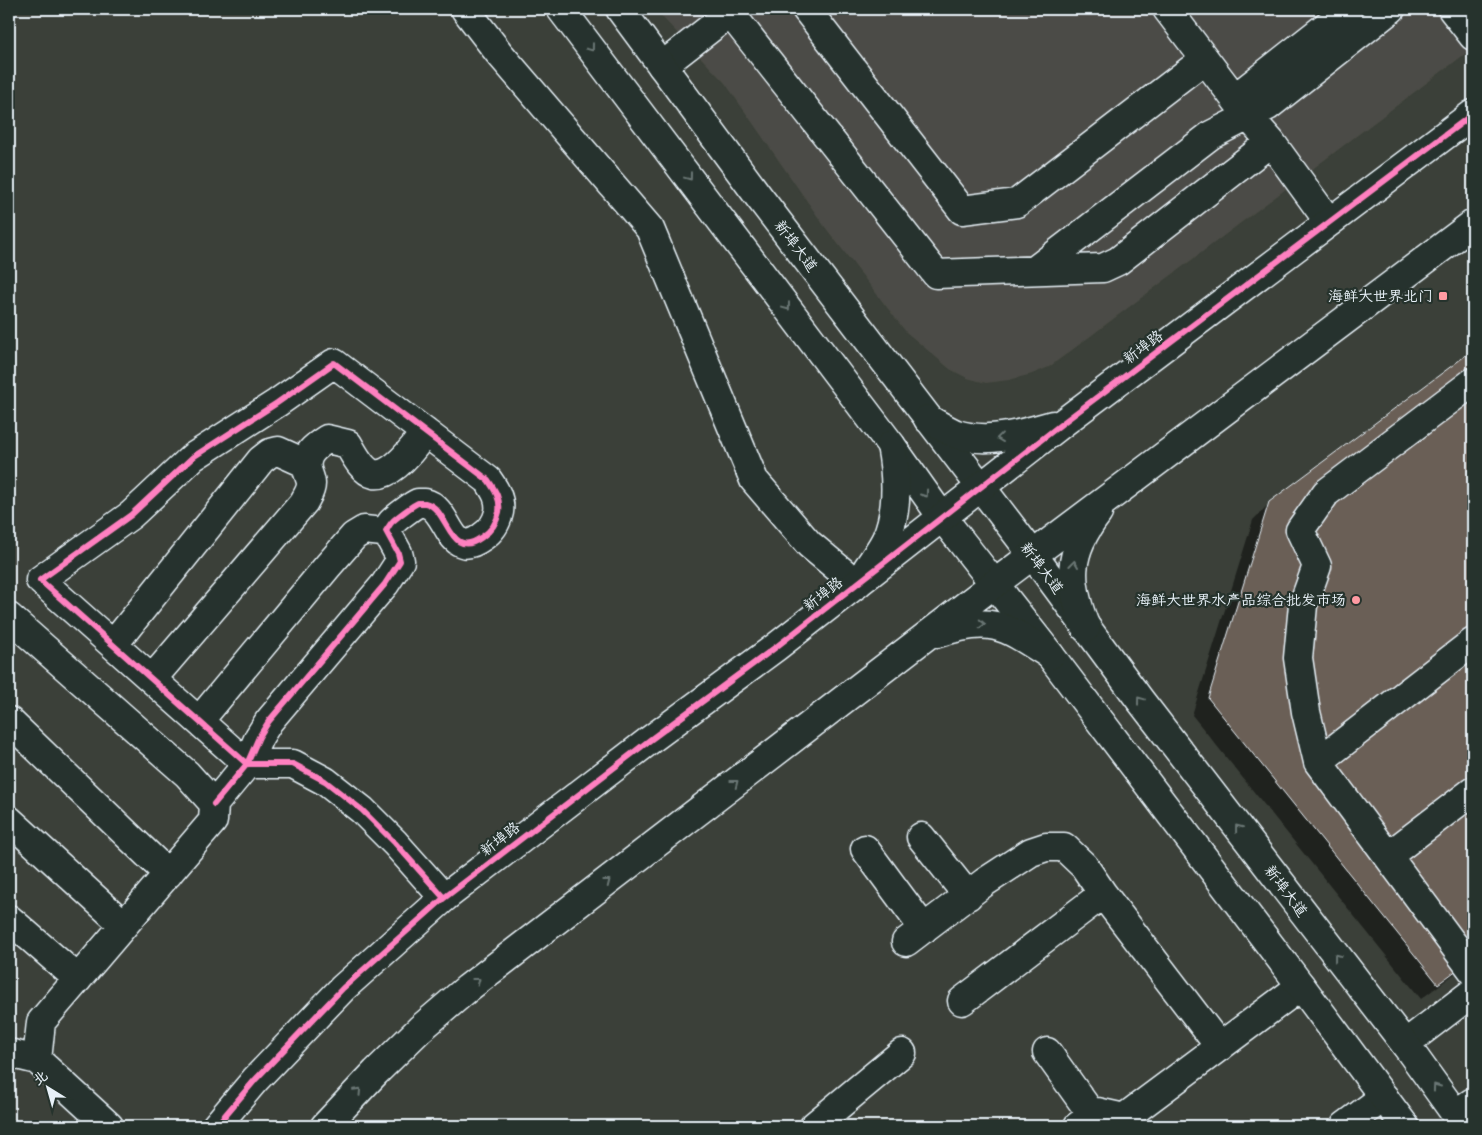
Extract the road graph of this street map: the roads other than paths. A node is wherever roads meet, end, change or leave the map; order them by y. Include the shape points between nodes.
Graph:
1 (465, 9) edge
2 (561, 9) edge
3 (620, 9) edge
4 (806, 9) edge
5 (1167, 9) edge
6 (1348, 9) edge
7 (1391, 9) edge
8 (1452, 9) edge
9 (731, 10) edge
10 (1473, 36) edge
11 (1205, 59) junction
12 (662, 66) junction
13 (1242, 107) junction
14 (1473, 114) edge
15 (1271, 142) junction
16 (1329, 222) junction
17 (1473, 224) edge
18 (1035, 270) junction
19 (1473, 382) edge
20 (928, 419) junction
21 (1064, 422) junction
22 (425, 432) junction
23 (891, 445) junction
24 (306, 461) junction
25 (981, 488) junction
26 (1112, 496) junction
27 (942, 517) junction
28 (386, 531) junction
29 (1032, 555) junction
30 (857, 584) junction
31 (994, 584) junction
32 (9, 617) edge
33 (1086, 628) junction
34 (918, 642) junction
35 (1473, 642) edge
36 (113, 645) junction
37 (1050, 655) junction
38 (152, 679) junction
39 (9, 721) edge
40 (199, 721) junction
41 (1318, 762) junction
42 (248, 764) junction
43 (1473, 790) edge
44 (214, 804) junction
45 (9, 820) edge
46 (921, 838) dead end
47 (865, 849) dead end
48 (1388, 856) junction
49 (168, 874) junction
50 (1103, 894) junction
51 (968, 896) junction
52 (444, 898) junction
53 (9, 919) edge
54 (124, 925) junction
55 (1473, 971) edge
56 (78, 979) junction
57 (1301, 986) junction
58 (1473, 992) edge
59 (962, 1001) dead end
60 (1405, 1044) junction
61 (1220, 1047) junction
62 (1047, 1052) dead end
63 (9, 1053) edge
64 (902, 1053) dead end
65 (37, 1060) junction
66 (1384, 1097) junction
67 (1464, 1114) edge
68 (1085, 1121) edge
69 (109, 1126) edge
70 (216, 1126) edge
71 (325, 1126) edge
72 (814, 1126) edge
73 (1345, 1126) edge
74 (1405, 1126) edge

1 - 30 main road via 650,229 754,480 810,544
2 -> 23 main road
3 - 12 main road, 新埠大道
4 - 11 main road via 962,210 1017,203
5 - 11 main road
6 - 13 main road
7 - 13 main road via 1268,106
8 - 10 main road
9 - 12 main road
9 - 18 main road via 936,274
11 - 13 main road
12 - 20 main road, 新埠大道
13 - 15 main road
13 - 18 main road via 1211,135
14 - 16 main road, 新埠路
15 - 16 main road
15 - 18 main road via 1118,261 1103,268
16 - 21 main road, 新埠路
17 - 26 main road
19 - 41 main road via 1326,493 1300,530 1317,566 1303,606 1298,658
21 -> 20 main road via 1018,436 991,439 956,434
20 - 25 main road, 新埠大道
21 - 25 main road, 新埠路
22 - 24 main road via 396,466 385,472 374,474 364,468 348,444 337,440 327,439 310,452
22 - 28 main road via 488,480 498,496 495,524 473,543 461,543 452,536 435,507 417,503 392,521
22 - 36 main road via 334,363 193,458 131,514 40,580
23 -> 27 main road
23 - 30 main road via 896,469 894,514 886,538
24 - 36 main road via 278,451 261,460
24 - 38 main road via 311,484 304,502
25 - 27 main road, 新埠路
25 - 29 main road, 新埠大道
26 - 29 main road
33 -> 26 main road via 1073,583 1074,561 1080,541
27 - 30 main road, 新埠路
27 - 31 main road
28 - 40 main road via 364,530 354,536
28 - 42 main road via 400,561 385,584 269,721
29 - 31 main road
29 - 33 main road, 新埠大道
30 - 52 main road, 新埠路
31 - 34 main road
31 - 37 main road
32 - 44 main road via 187,774
60 -> 33 main road, 新埠大道
34 -> 37 main road via 957,627 990,624 1006,628
71 -> 34 main road via 420,1029 468,988
35 - 41 main road
36 - 38 main road
37 - 57 main road
38 - 40 main road
39 - 49 main road
40 - 42 main road
41 - 48 main road
42 - 44 main road
42 - 52 main road via 293,764 325,781 362,810
43 - 48 main road
44 - 49 main road via 213,821
45 - 54 main road
46 - 51 main road
47 - 51 main road via 915,935
48 - 55 main road
49 - 54 main road
50 - 51 main road via 1084,866 1064,847 1046,847 1016,861
50 - 59 main road
50 - 61 main road
52 - 70 main road, 新埠路 via 342,988
53 - 56 main road
54 - 56 main road
56 - 65 main road via 41,1022
57 - 61 main road
57 - 66 main road
58 - 60 main road
67 -> 60 main road, 新埠大道
61 - 68 main road via 1124,1118 1097,1112
62 - 68 main road
63 - 65 main road
64 - 72 main road
65 - 69 main road
66 - 73 main road
66 - 74 main road

